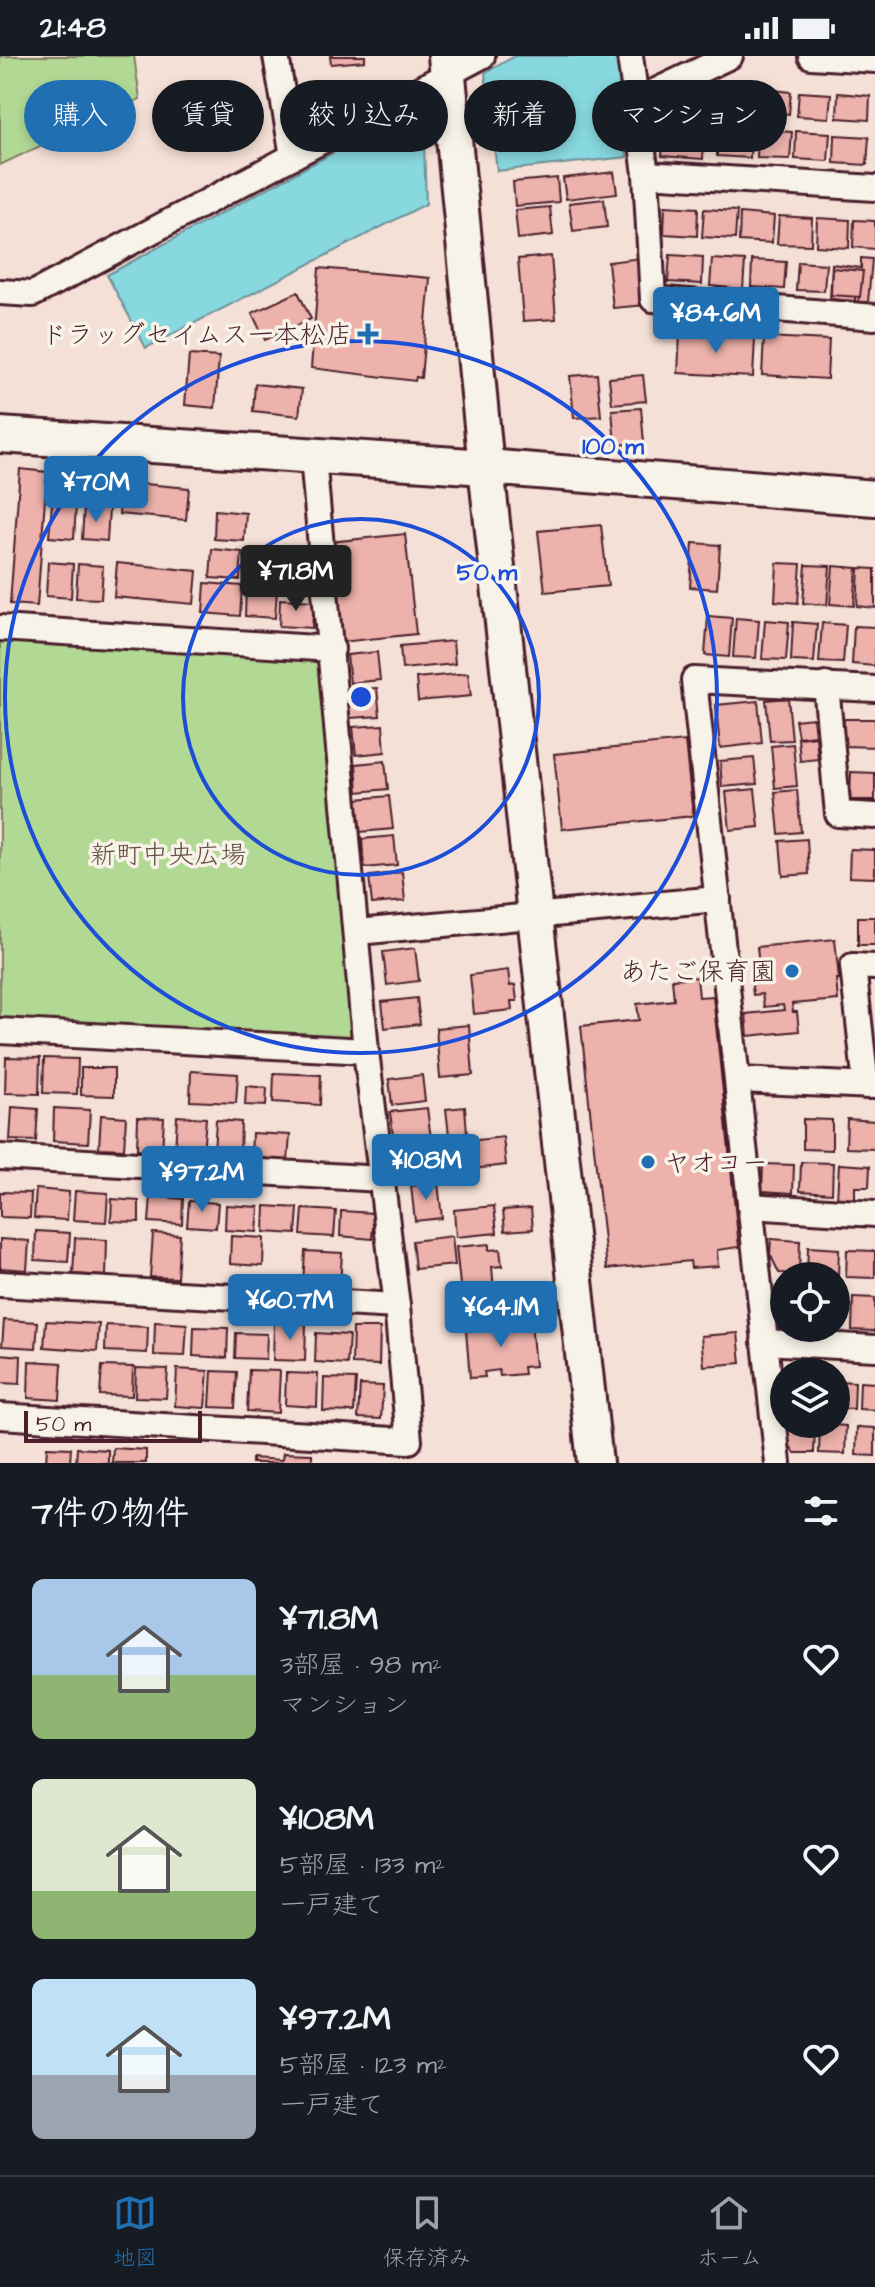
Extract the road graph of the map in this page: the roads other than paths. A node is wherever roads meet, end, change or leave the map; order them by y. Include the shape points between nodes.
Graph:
1 (276, 56) edge
2 (482, 56) edge
3 (630, 56) edge
4 (730, 56) edge
5 (811, 56) edge
6 (875, 60) edge
7 (447, 65) edge
8 (633, 80) edge
9 (679, 80) edge
10 (643, 152) edge
11 (293, 156) junction
12 (646, 174) junction
13 (875, 188) edge
14 (0, 292) edge
15 (875, 317) edge
16 (0, 435) edge
17 (313, 457) junction
18 (486, 467) junction
19 (875, 498) edge
20 (0, 628) edge
21 (332, 649) junction
22 (826, 685) junction
23 (875, 689) edge
24 (875, 816) edge
25 (718, 899) junction
26 (537, 917) junction
27 (357, 932) junction
28 (875, 967) edge
29 (0, 1031) edge
30 (366, 1051) junction
31 (738, 1080) junction
32 (871, 1086) edge
33 (0, 1157) edge
34 (382, 1179) junction
35 (750, 1206) junction
36 (875, 1214) edge
37 (0, 1284) edge
38 (397, 1306) junction
39 (764, 1342) junction
40 (875, 1348) edge
41 (0, 1416) edge
42 (595, 1463) edge
43 (778, 1463) edge

1 - 11 street
2 - 7 street
3 - 8 street
4 - 9 street
5 - 6 street
7 - 11 street
7 - 18 street
10 - 12 street
11 - 14 street via 33,294
12 - 13 street
12 - 15 street via 653,299
16 - 17 street
17 - 18 street
17 - 21 street
18 - 19 street
18 - 26 street
20 - 21 street
21 - 27 street
22 - 23 street
22 - 24 street via 838,814
22 - 25 street via 694,680
25 - 26 street
25 - 31 street
26 - 27 street
26 - 42 street
27 - 30 street
28 - 32 street via 853,966
29 - 30 street
30 - 34 street
31 - 32 street
31 - 35 street
33 - 34 street
34 - 38 street
35 - 36 street
35 - 39 street
37 - 38 street
38 - 41 street via 409,1441
39 - 40 street
39 - 43 street

